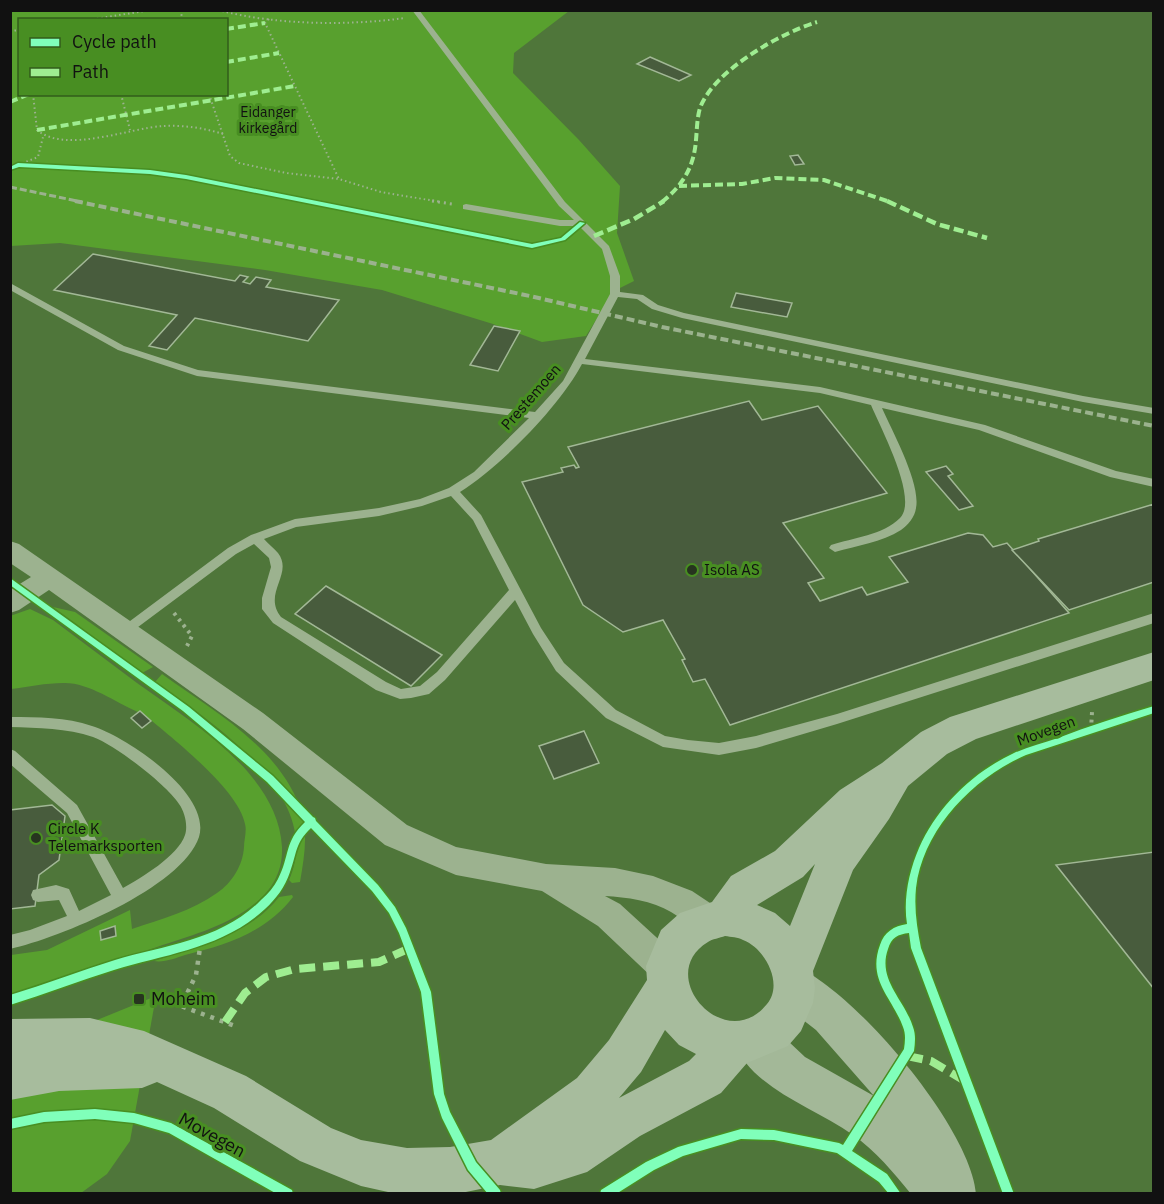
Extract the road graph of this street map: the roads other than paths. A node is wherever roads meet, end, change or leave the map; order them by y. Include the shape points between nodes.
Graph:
1 (417, 13) edge
2 (466, 207) road end
3 (582, 223) junction
4 (10, 286) edge
5 (615, 294) junction
6 (579, 361) junction
7 (875, 403) junction
8 (1154, 411) edge
9 (538, 416) junction
10 (1154, 483) edge
11 (453, 491) junction
12 (255, 538) junction
13 (835, 548) dead end
14 (10, 550) edge
15 (49, 578) junction
16 (516, 591) junction
17 (10, 603) edge
18 (1154, 618) edge
19 (126, 630) junction
20 (1154, 666) edge
21 (10, 722) edge
22 (10, 755) edge
23 (896, 774) junction
24 (546, 878) junction
25 (38, 895) dead end
26 (120, 898) junction
27 (716, 918) junction
28 (76, 920) junction
29 (10, 942) edge
30 (667, 978) junction
31 (794, 978) junction
32 (10, 1041) edge
33 (745, 1042) junction
34 (10, 1077) edge
35 (200, 1077) junction
36 (500, 1162) junction
37 (951, 1194) edge

1 - 3 lane via 562,204
2 - 3 lane via 560,223
3 - 5 lane via 606,248 615,276
4 - 9 lane via 121,348 197,373
5 - 6 lane, Prestemoen
5 - 8 lane via 640,297 655,307 692,317
6 - 7 lane via 820,390
6 - 9 lane, Prestemoen via 567,383
7 - 10 lane via 981,427 1114,474
7 - 13 lane via 907,483 911,512 889,531
9 - 11 lane, Prestemoen via 478,475
11 - 12 lane, Prestemoen via 380,512 295,523
11 - 16 lane via 477,518
12 - 16 lane via 274,556 277,567 268,598 268,609 277,620 400,694 424,690 441,676
12 - 19 lane, Prestemoen
14 - 15 street
15 - 17 street
15 - 19 street
16 - 18 lane via 560,667 611,714 663,741 719,749 837,719
19 - 24 street via 253,721 396,835 456,861
20 - 23 main road, Movegen via 963,728 934,743
21 - 26 lane via 53,722 102,734 183,799 194,821 191,840 171,864
22 - 26 lane via 72,809
23 - 27 main road, Movegen via 853,802 789,864 746,888
23 - 31 main road, Movegen via 837,860
24 - 27 street via 615,882 653,890
24 - 30 street via 609,915
25 - 28 lane via 64,894
26 - 28 lane
27 - 30 main road via 692,926 680,938 671,952
27 - 31 main road via 743,919 767,932 786,952
28 - 29 lane via 30,939
30 - 33 main road via 673,1004 684,1020 717,1040
30 - 36 main road via 625,1056 593,1094
31 - 33 main road via 791,1004 784,1020 771,1032
31 - 37 main road via 891,1081 943,1158 951,1178
32 - 35 main road via 90,1040 144,1053
33 - 36 main road via 705,1077 624,1120 570,1155 534,1166
33 - 37 main road via 893,1136 932,1182
34 - 35 main road via 40,1069 99,1065 148,1066
35 - 36 main road via 316,1145 361,1163 407,1172 450,1171

